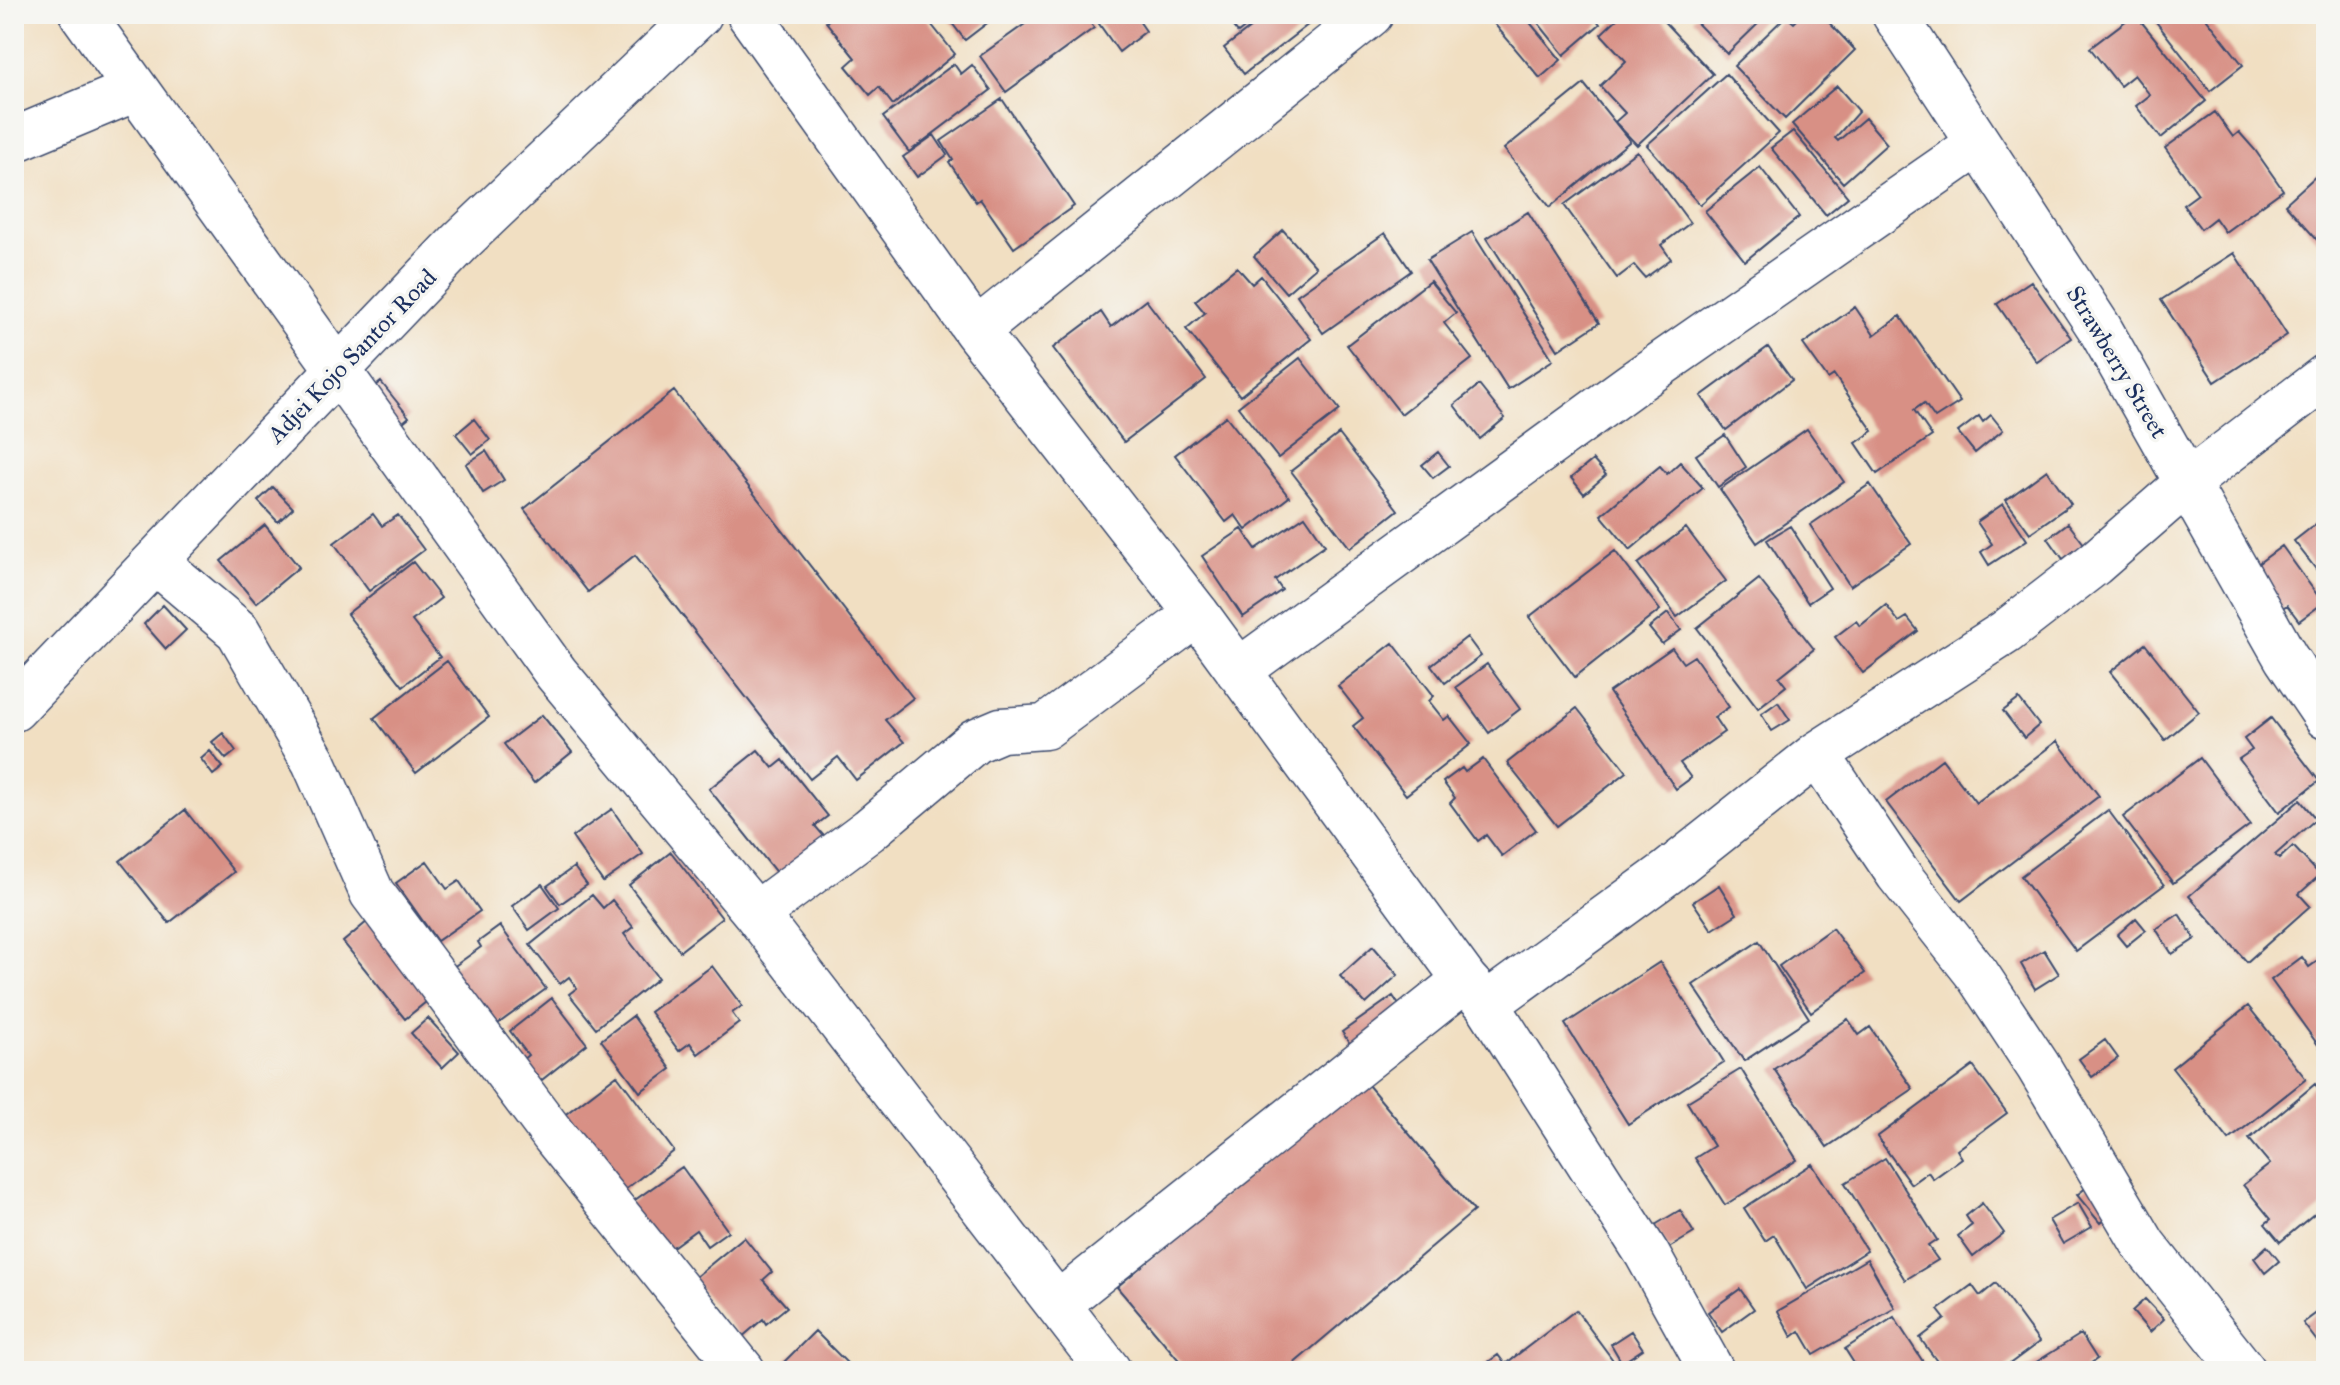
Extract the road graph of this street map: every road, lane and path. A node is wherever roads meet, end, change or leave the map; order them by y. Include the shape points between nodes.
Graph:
1 (82, 14) edge
2 (700, 14) edge
3 (749, 14) edge
4 (1371, 14) edge
5 (1894, 14) edge
6 (136, 89) junction
7 (14, 140) edge
8 (1978, 144) junction
9 (976, 331) junction
10 (338, 370) junction
11 (2326, 376) edge
12 (2187, 483) junction
13 (156, 562) junction
14 (1197, 614) junction
15 (1238, 671) junction
16 (14, 709) edge
17 (2326, 717) edge
18 (1817, 754) junction
19 (756, 914) junction
20 (1476, 992) junction
21 (1059, 1303) junction
22 (743, 1371) edge
23 (1109, 1371) edge
24 (1712, 1371) edge
25 (2244, 1371) edge

1 - 6 street
2 - 10 street, Adjei Kojo Santor Road via 460,242
3 - 9 street
4 - 9 street
5 - 8 street, Strawberry Street
6 - 7 street
6 - 10 street
8 - 12 street, Strawberry Street via 2100,329
8 - 15 street via 1631,385
9 - 14 street
10 - 13 street, Adjei Kojo Santor Road
10 - 19 street via 556,673
11 - 12 street
12 - 17 street, Strawberry Street via 2286,658
12 - 18 street via 2006,632
13 - 16 street, Adjei Kojo Santor Road
13 - 22 street via 238,631 314,762 372,893 554,1136
14 - 15 street
14 - 19 street via 1045,727 1001,730 975,741 869,830
15 - 20 street
18 - 20 street via 1668,872
18 - 25 street via 1898,874 1977,974 2144,1245
19 - 21 street
20 - 21 street
20 - 24 street via 1647,1254
21 - 23 street

